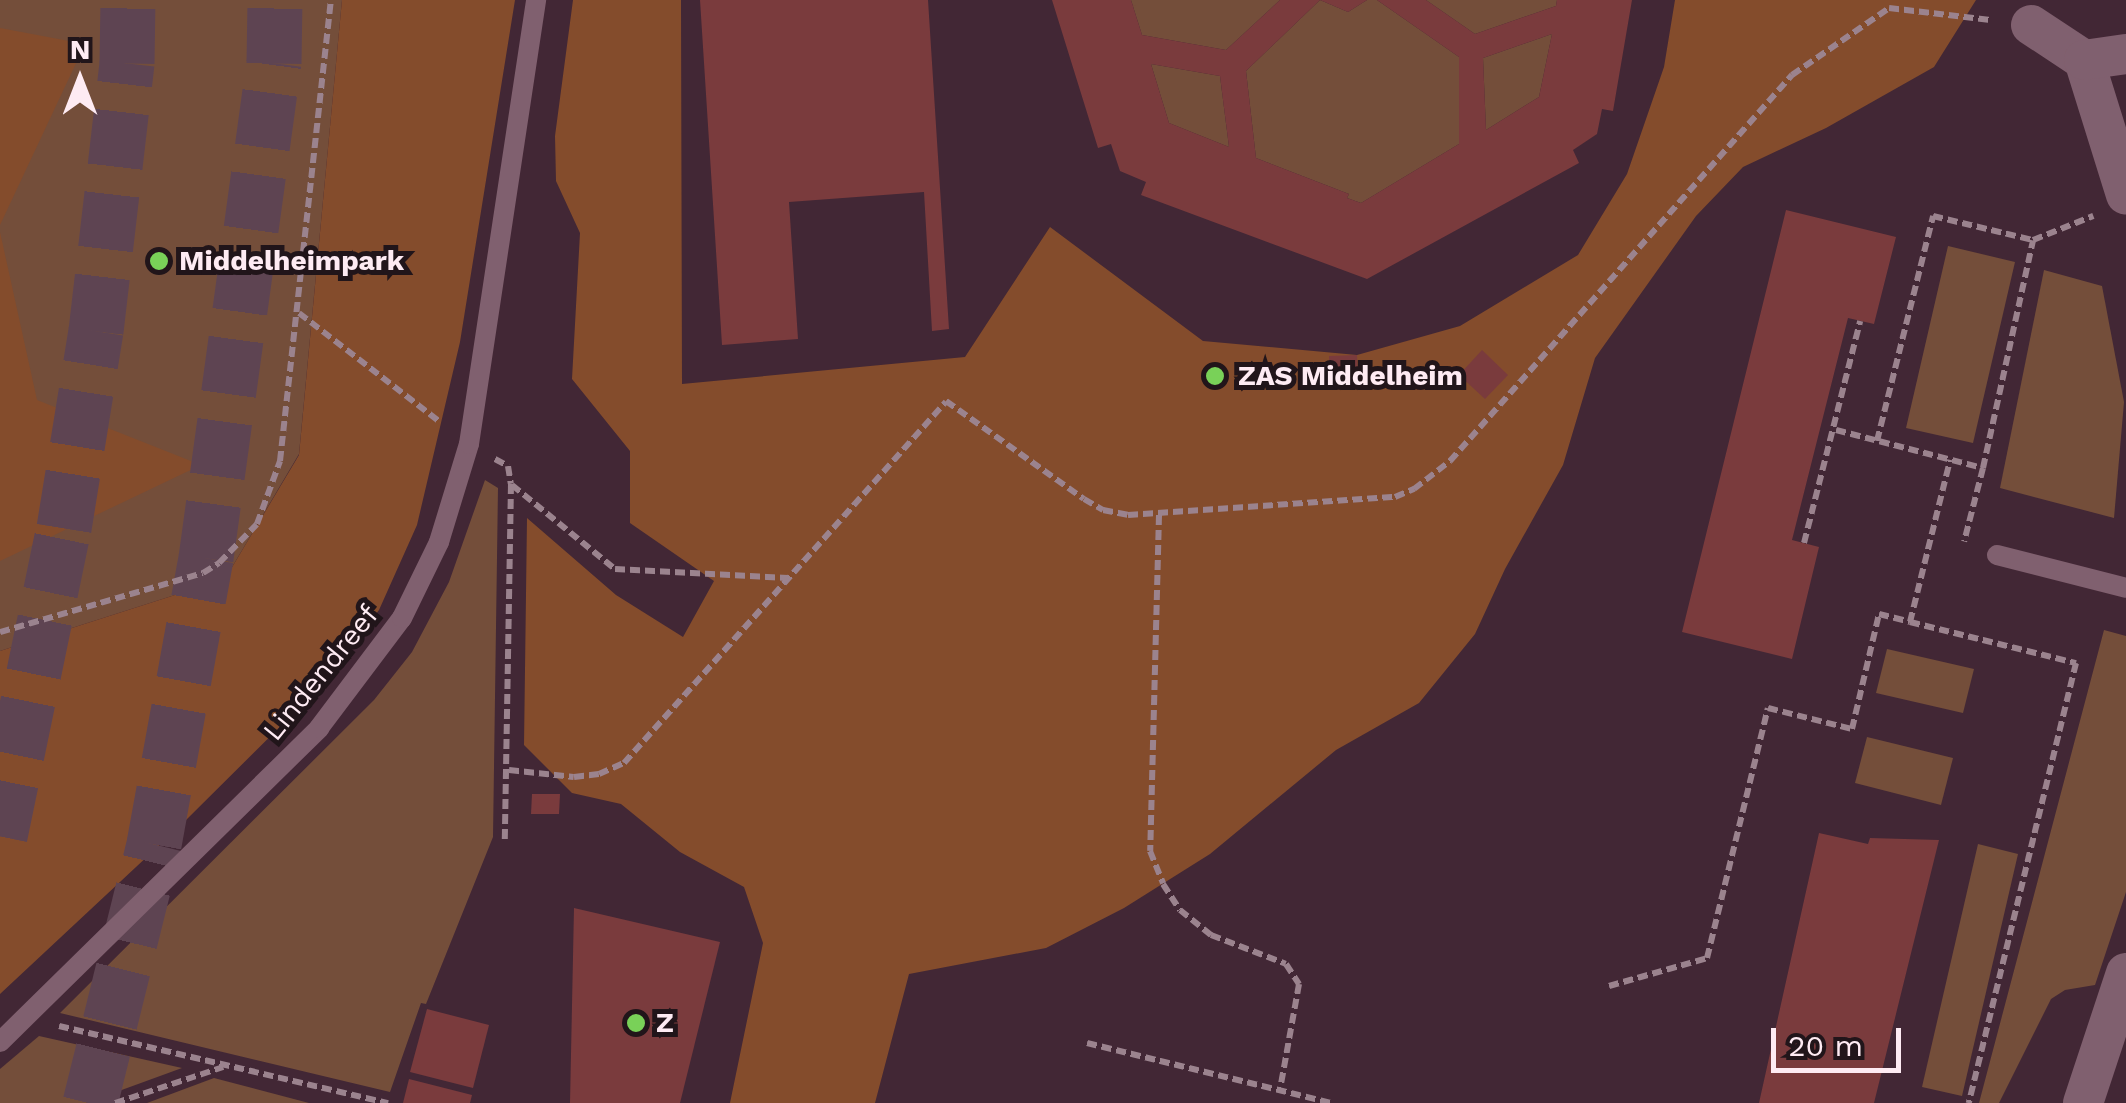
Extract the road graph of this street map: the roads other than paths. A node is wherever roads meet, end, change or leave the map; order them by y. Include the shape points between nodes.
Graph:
1 (536, 0) edge
2 (2032, 25) road end
3 (2126, 54) edge
4 (2084, 60) junction
5 (2117, 203) edge
6 (1997, 556) road end
7 (2126, 588) edge
8 (2126, 973) edge
9 (2119, 1019) edge
10 (0, 1042) edge
11 (2083, 1103) edge

1 - 10 lane, Lindendreef via 469,444 440,542 402,618 319,728
2 - 4 street
3 - 4 street
4 - 5 street
6 - 7 lane
8 - 9 street
9 - 11 street

